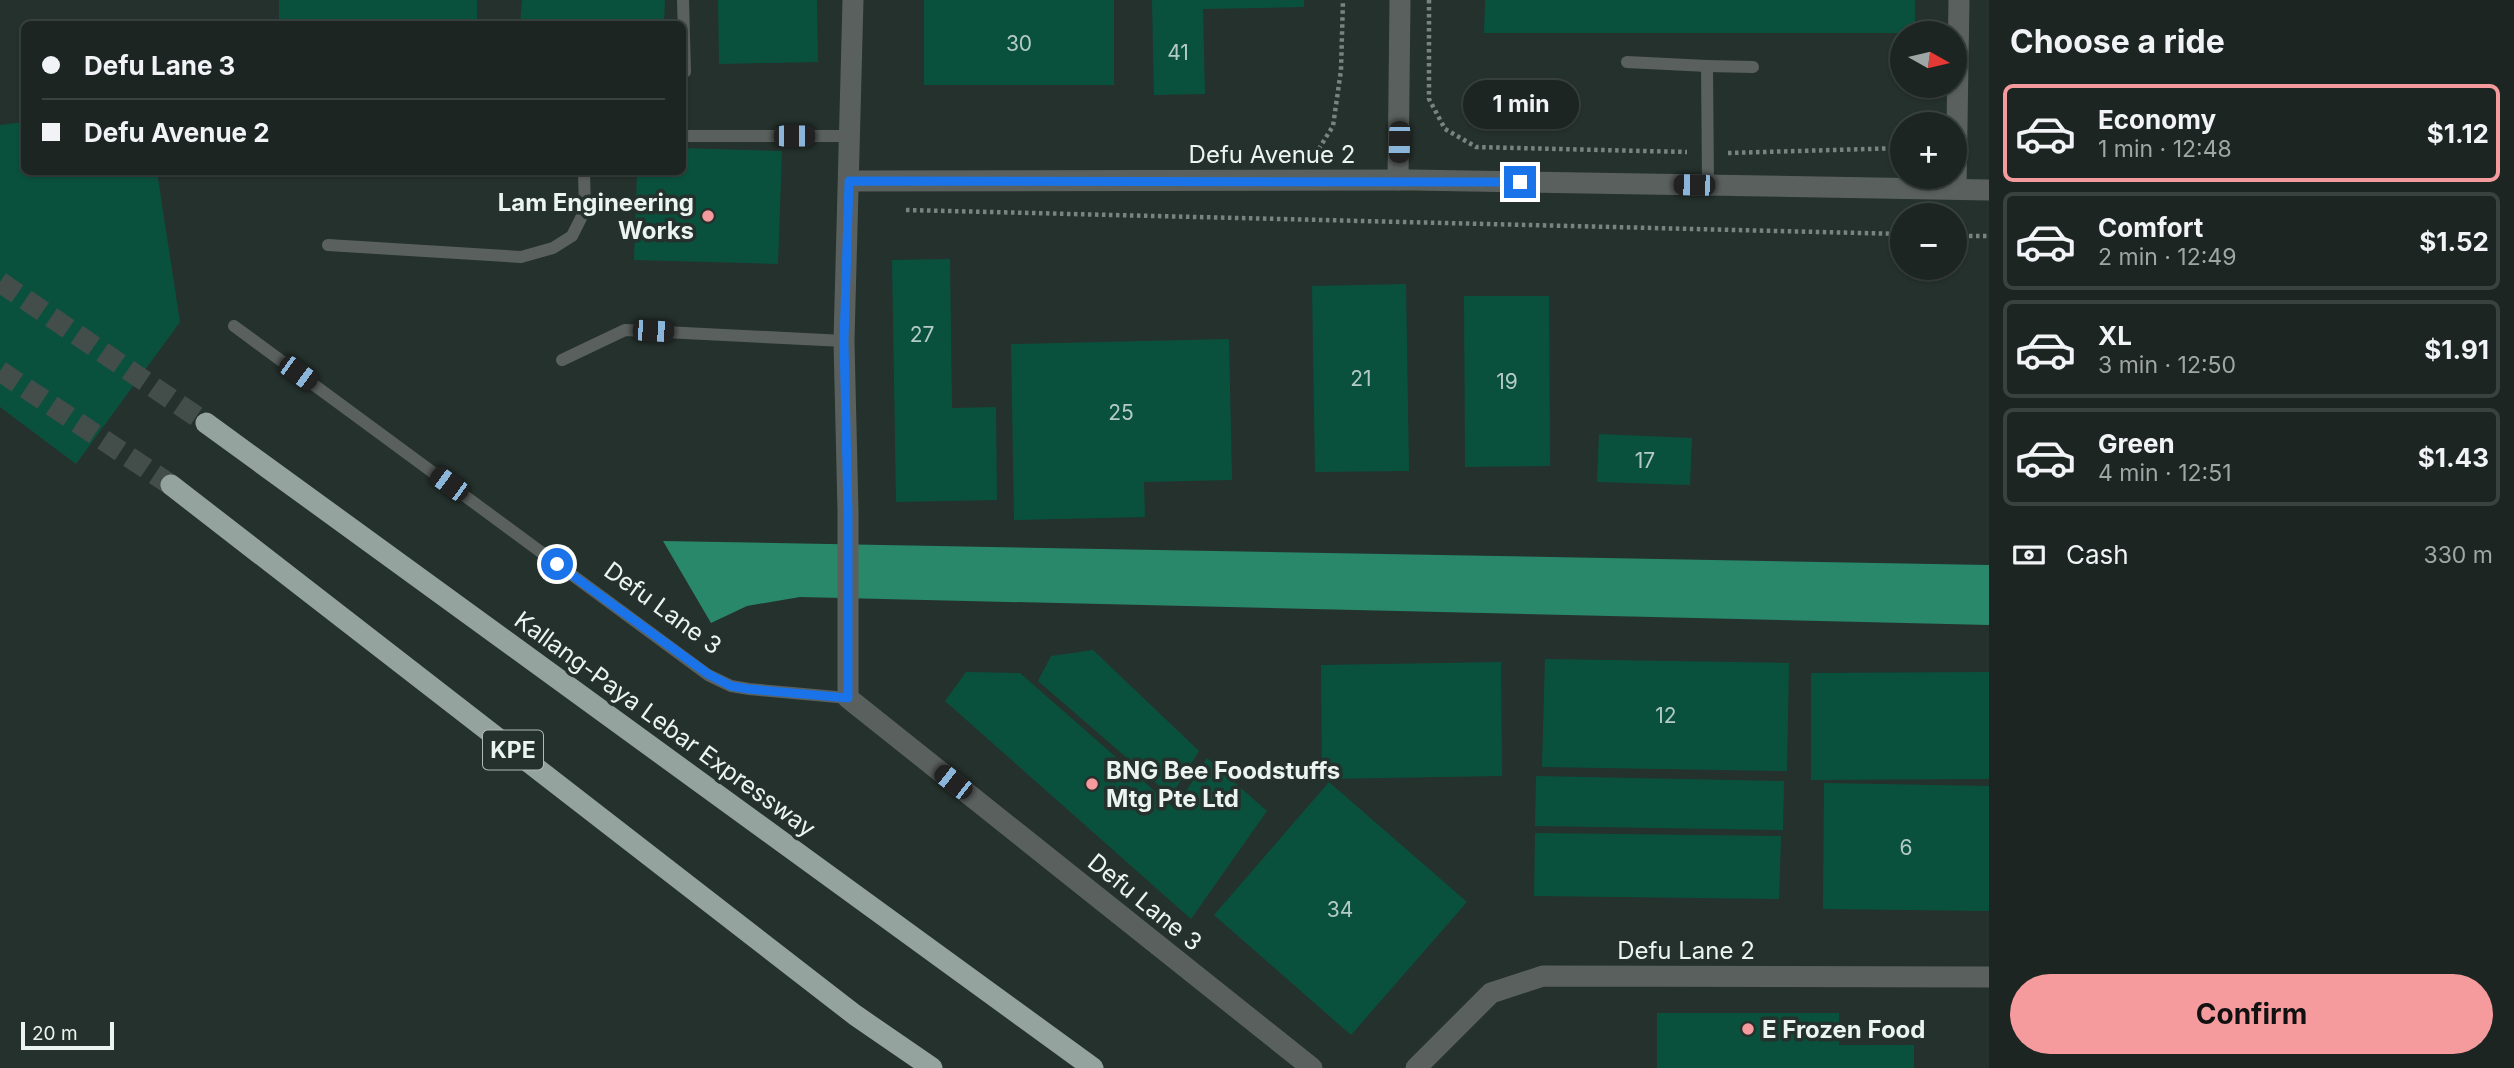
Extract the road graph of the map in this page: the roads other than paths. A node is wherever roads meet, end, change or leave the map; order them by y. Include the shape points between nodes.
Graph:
1 (682, 0) edge
2 (853, 0) edge
3 (1400, 0) edge
4 (1959, 0) edge
5 (683, 21) edge
6 (1627, 62) dead end
7 (1707, 66) junction
8 (1753, 68) dead end
9 (1957, 112) edge
10 (686, 136) edge
11 (850, 136) junction
12 (584, 175) edge
13 (1398, 180) junction
14 (849, 181) junction
15 (1708, 185) junction
16 (1890, 188) edge
17 (1956, 189) edge
18 (1989, 190) edge
19 (328, 245) dead end
20 (234, 326) dead end
21 (844, 341) junction
22 (562, 360) dead end
23 (206, 423) tunnel mouth
24 (171, 485) tunnel mouth
25 (848, 698) junction
26 (1989, 977) edge
27 (932, 1068) edge
28 (1093, 1068) edge
29 (1312, 1068) edge
30 (1416, 1068) edge

1 - 5 lane
2 - 11 street
3 - 13 street
4 - 9 street
6 - 7 lane
7 - 8 lane
7 - 15 lane
10 - 11 lane
11 - 14 street
12 - 19 lane via 585,210 572,236 553,248 521,257
13 - 14 street, Defu Avenue 2
13 - 15 street, Defu Avenue 2
14 - 21 street
15 - 16 street, Defu Avenue 2
17 - 18 street, Defu Avenue 2
20 - 25 lane, Defu Lane 3 via 708,674 740,688
21 - 22 lane via 625,330
21 - 25 street
23 - 28 highway, Kallang-Paya Lebar Expressway
24 - 27 highway, KPE via 855,1015
25 - 29 street, Defu Lane 3
26 - 30 street, Defu Lane 2 via 1543,976 1491,993

